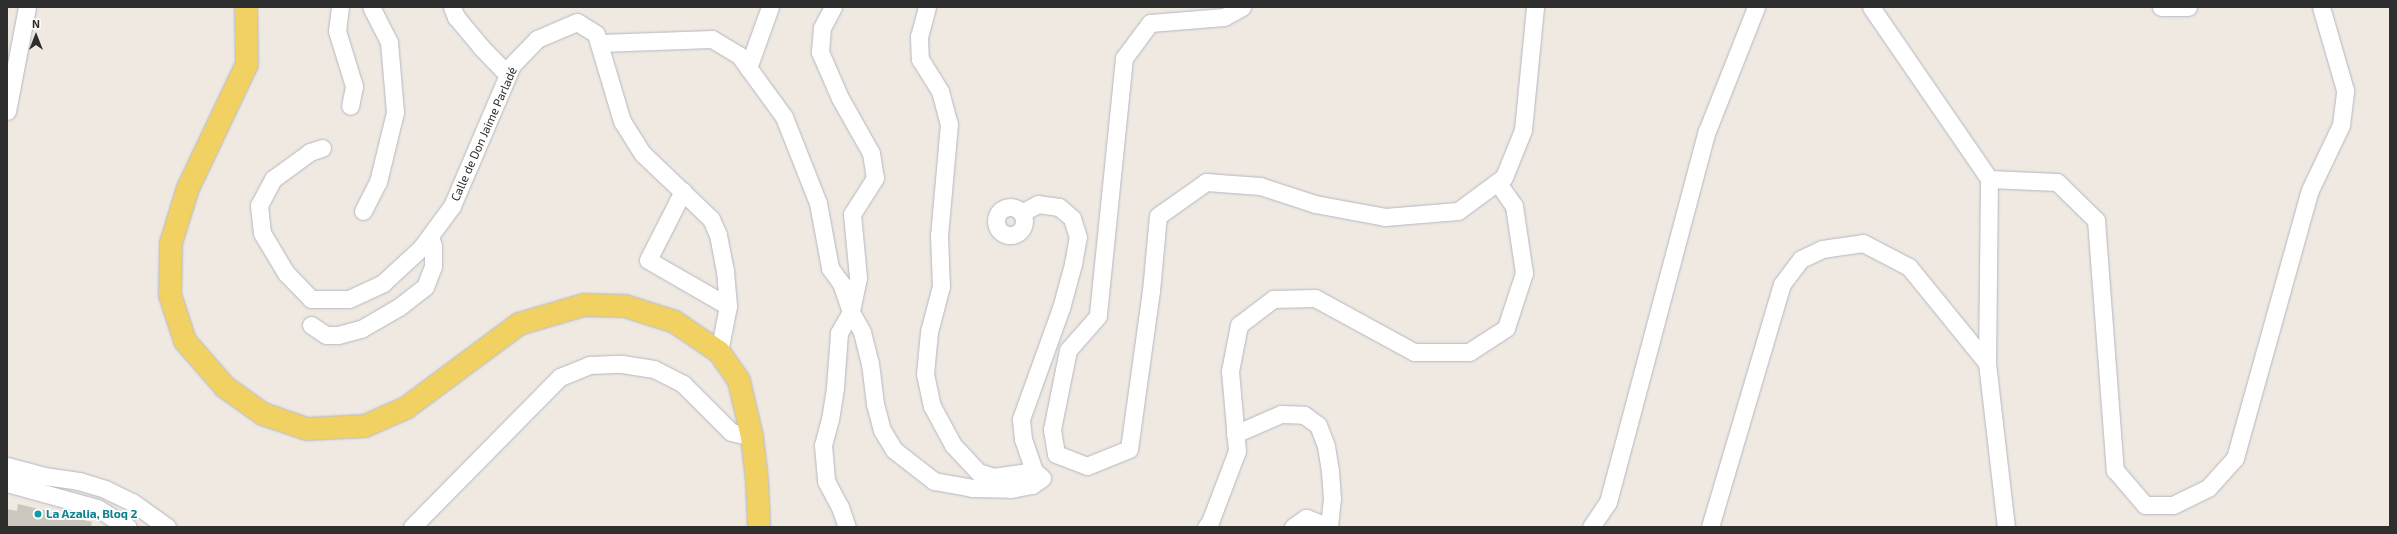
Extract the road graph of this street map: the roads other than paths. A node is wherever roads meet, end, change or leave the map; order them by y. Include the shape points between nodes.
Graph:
1 (27, 7) edge
2 (246, 7) edge
3 (340, 7) edge
4 (371, 7) edge
5 (452, 7) edge
6 (770, 7) edge
7 (833, 7) edge
8 (927, 7) edge
9 (1242, 7) edge
10 (1535, 7) edge
11 (1756, 7) edge
12 (1871, 7) edge
13 (2162, 7) edge
14 (2188, 7) edge
15 (2321, 7) edge
16 (600, 43) junction
17 (748, 68) junction
18 (508, 75) junction
19 (350, 106) dead end
20 (7, 112) edge
21 (322, 148) dead end
22 (1988, 179) junction
23 (1497, 182) junction
24 (683, 191) junction
25 (363, 211) dead end
26 (1021, 213) dead end
27 (430, 236) junction
28 (728, 306) junction
29 (851, 312) junction
30 (311, 325) dead end
31 (719, 352) junction
32 (1987, 363) junction
33 (1235, 434) junction
34 (752, 437) junction
35 (7, 466) edge
36 (1034, 471) junction
37 (7, 483) edge
38 (127, 527) edge
39 (167, 527) edge
40 (412, 527) edge
41 (759, 527) edge
42 (847, 527) edge
43 (1206, 527) edge
44 (1293, 527) edge
45 (1329, 527) edge
46 (1591, 527) edge
47 (1710, 527) edge
48 (2006, 527) edge

1 - 20 street
2 - 31 main road via 247,64 188,188 171,243 170,296 185,342 232,392 264,414 307,429 365,426 406,408 518,324 584,305 625,306 675,322
3 - 19 street via 337,31 354,86
4 - 25 street via 388,42 395,112 378,182
5 - 18 street via 456,17
6 - 17 street
7 - 29 street via 822,28 820,52 840,98 871,153 874,178 852,214 858,278
8 - 36 street via 919,36 920,59 940,91 949,124 939,235 941,286 929,332 925,374 932,406 953,445 978,472 993,477
9 - 23 street via 1224,17 1150,23 1124,58 1098,316 1068,350 1052,429 1056,454 1087,466 1129,449 1151,292 1158,216 1206,182 1260,186 1315,204 1385,217 1458,211
10 - 23 street via 1523,130 1504,177
11 - 46 street via 1708,131 1608,502
12 - 22 street
13 - 14 street
15 - 22 street via 2345,90 2341,125 2310,190 2235,458 2208,488 2173,504 2145,504 2115,470 2096,220 2057,182
16 - 17 street via 712,39 739,55
16 - 18 street, Calle de Don Jaime Parladé via 596,34 577,22 537,39 512,66
16 - 24 street, Calle de Don Jaime Parladé via 622,121 643,154
17 - 29 street via 784,117 818,204 830,268 841,282
18 - 27 street, Calle de Don Jaime Parladé via 452,206
21 - 27 street, Calle de Don Jaime Parladé via 310,152 273,179 259,205 262,233 286,273 311,299 349,299 383,283 421,248
22 - 32 street
23 - 33 street via 1514,206 1524,273 1506,328 1469,352 1414,352 1315,298 1273,299 1239,325 1230,371
24 - 28 street, Calle de Don Jaime Parladé via 711,219 718,235
24 - 28 street via 648,260
26 - 36 street via 1038,204 1059,207 1072,218 1078,237 1061,308 1021,419 1023,439
27 - 30 street via 433,266 425,287 399,307 361,329 338,335 326,335
28 - 31 street, Calle de Don Jaime Parladé
29 - 36 street via 862,332 882,430 894,450 934,481 950,485 1011,489 1032,485 1042,478
29 - 42 street via 839,333 835,388 830,419 822,445 826,481
31 - 34 main road via 739,381
32 - 47 street via 1909,267 1863,243 1822,249 1800,259 1782,284
32 - 48 street
33 - 43 street via 1237,451
33 - 45 street via 1281,414 1304,415 1318,425 1326,446 1330,471 1332,498
34 - 40 street via 731,432 683,384 654,369 622,364 589,365 560,377
34 - 41 main road
35 - 39 street via 105,489 132,502
37 - 38 street via 97,508
44 - 45 street via 1306,518

